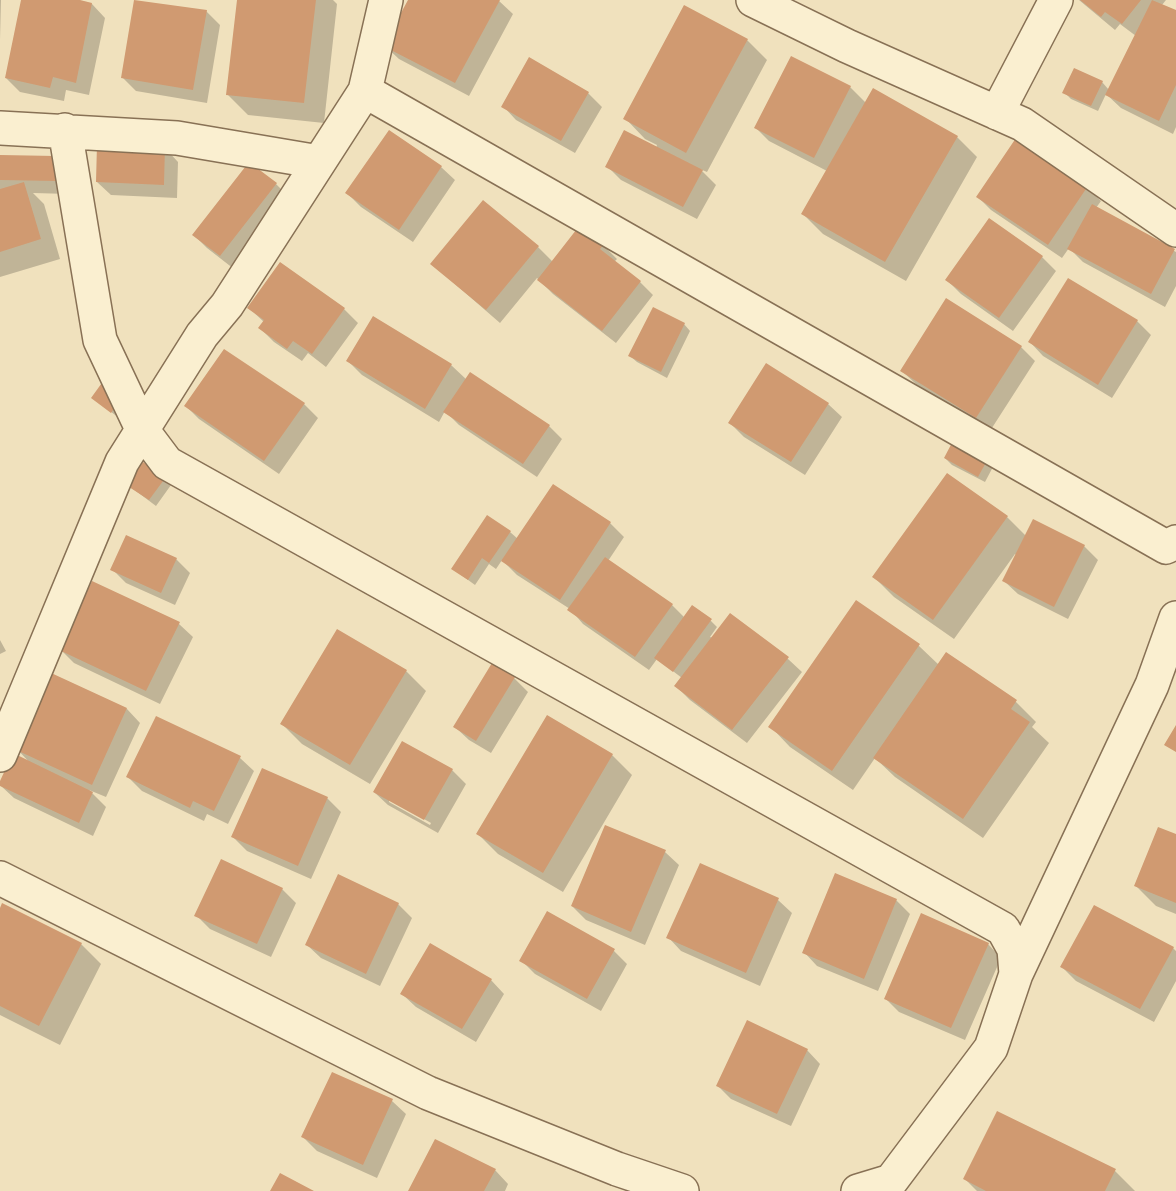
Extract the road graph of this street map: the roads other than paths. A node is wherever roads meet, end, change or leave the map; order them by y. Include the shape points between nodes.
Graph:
1 (386, 0) edge
2 (753, 0) edge
3 (1056, 0) edge
4 (365, 91) junction
5 (998, 113) junction
6 (0, 128) edge
7 (65, 130) junction
8 (319, 162) junction
9 (1176, 230) edge
10 (143, 431) junction
11 (1176, 542) edge
12 (1176, 618) edge
13 (0, 755) edge
14 (0, 878) edge
15 (1016, 974) junction
16 (682, 1191) edge
17 (858, 1191) edge

1 - 4 street
2 - 5 street
3 - 5 street
4 - 8 street
4 - 11 street via 1166,547
5 - 9 street via 1022,124
6 - 7 street
7 - 8 street via 177,138
7 - 10 street via 100,340
8 - 10 street via 228,305 202,335
10 - 13 street via 123,462
10 - 15 street via 167,463 1003,929 1014,949
12 - 15 street via 1152,685
14 - 16 street via 428,1093
15 - 17 street via 991,1048 891,1181

